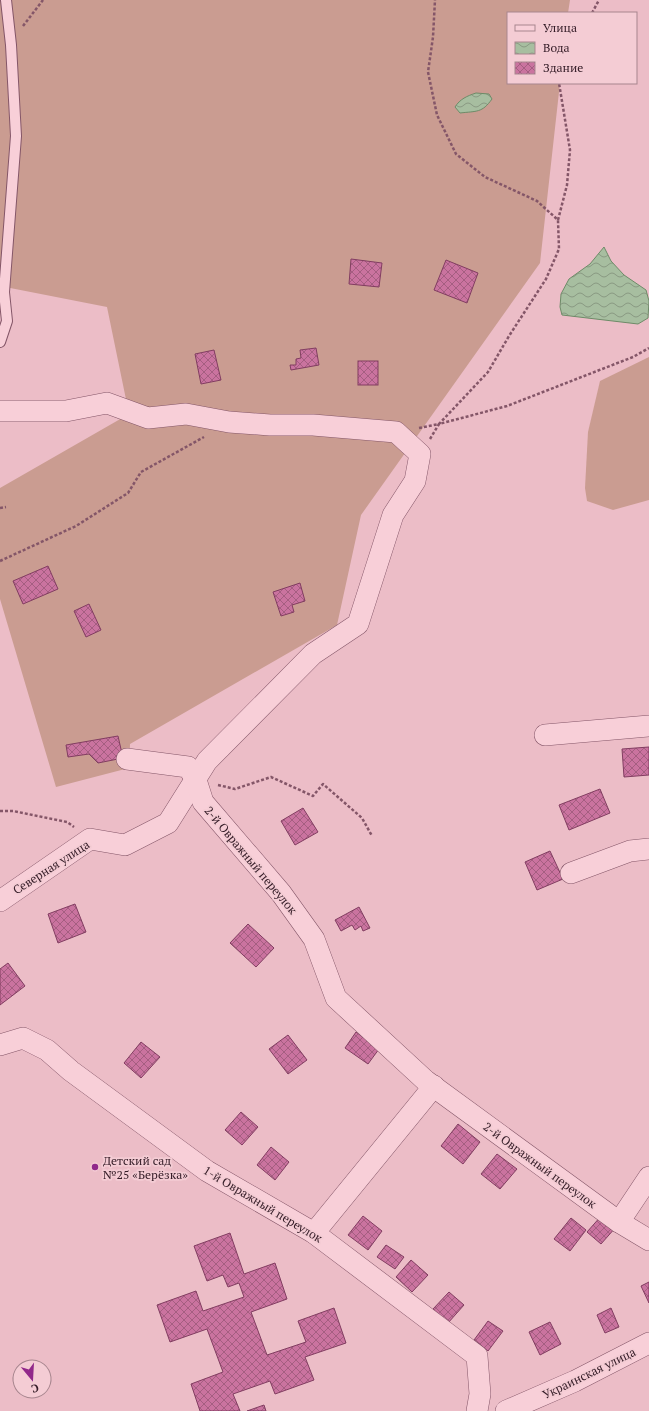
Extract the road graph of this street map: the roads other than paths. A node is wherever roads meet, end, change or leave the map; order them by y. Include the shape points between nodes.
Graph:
1 (6, 0) edge
2 (0, 342) edge
3 (0, 411) edge
4 (649, 726) edge
5 (545, 735) dead end
6 (127, 759) dead end
7 (196, 780) junction
8 (649, 849) edge
9 (572, 873) dead end
10 (0, 901) edge
11 (0, 1045) edge
12 (434, 1086) junction
13 (649, 1177) edge
14 (619, 1222) junction
15 (314, 1233) junction
16 (649, 1240) edge
17 (649, 1343) edge
18 (477, 1411) edge
19 (506, 1411) edge

1 - 2 lane via 16,136 4,292 7,322
3 - 7 street, Северная улица via 66,411 107,403 148,418 186,414 230,422 396,432 420,454 415,480 393,515 358,624 313,654 208,761
4 - 5 street
6 - 7 street, 2-й Овражный переулок via 188,767
7 - 10 street, Северная улица via 168,823 125,845 90,839
7 - 12 street, 2-й Овражный переулок via 203,802 281,894 314,939 336,998
8 - 9 street via 630,851
11 - 15 street, 1-й Овражный переулок via 23,1038 47,1050 71,1071 207,1171
12 - 14 street, 2-й Овражный переулок
12 - 15 street
13 - 14 street
14 - 16 street, 2-й Овражный переулок
15 - 18 street, 1-й Овражный переулок via 476,1356 480,1394
17 - 19 street, Украинская улица via 575,1381

